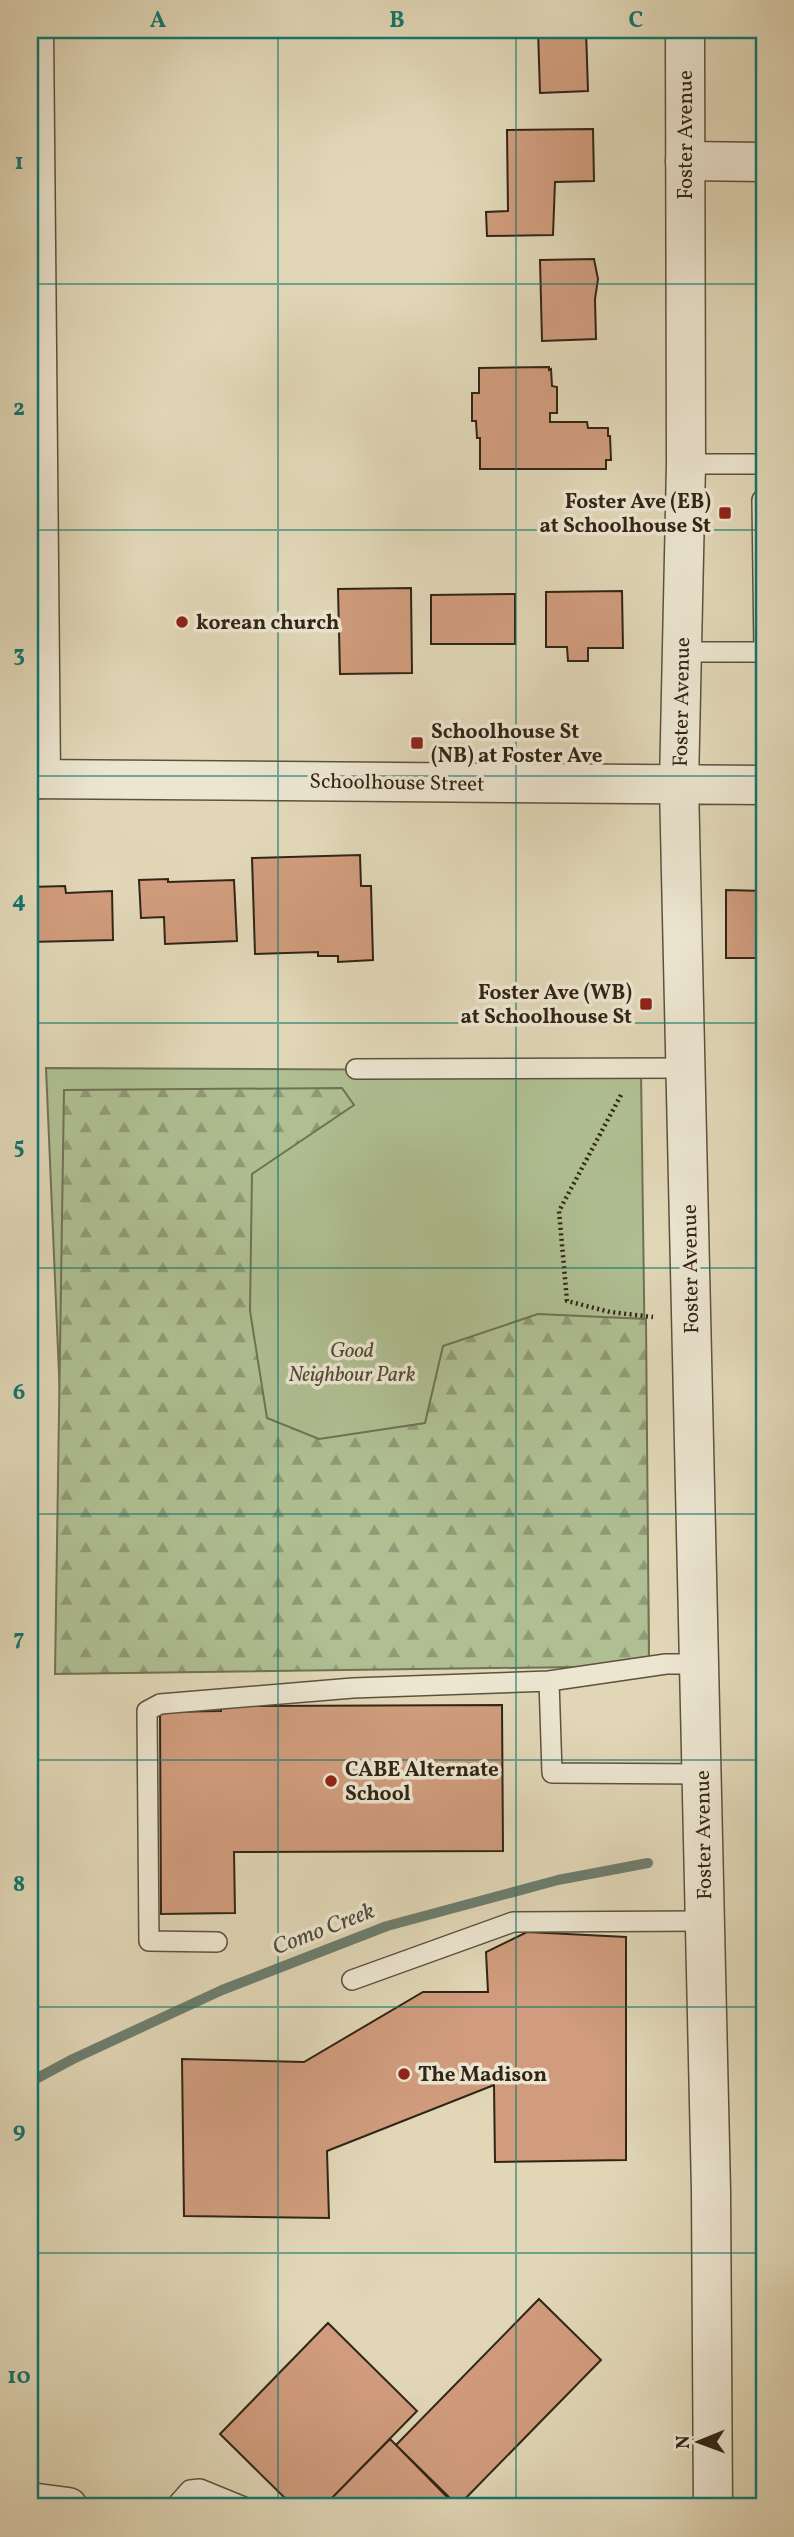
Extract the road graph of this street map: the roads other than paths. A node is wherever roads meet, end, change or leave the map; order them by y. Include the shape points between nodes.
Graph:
1 (34, 30) edge
2 (685, 30) edge
3 (685, 161) junction
4 (764, 162) edge
5 (686, 464) junction
6 (764, 464) edge
7 (762, 500) dead end
8 (682, 652) junction
9 (764, 652) edge
10 (36, 779) edge
11 (679, 785) junction
12 (764, 785) edge
13 (686, 1068) junction
14 (356, 1069) dead end
15 (698, 1664) junction
16 (549, 1681) junction
17 (701, 1774) junction
18 (705, 1921) junction
19 (217, 1942) dead end
20 (352, 1980) dead end
21 (30, 2502) edge
22 (68, 2507) edge
23 (175, 2507) edge
24 (244, 2507) edge
25 (713, 2507) edge

1 - 10 street
2 - 3 street, Foster Avenue
3 - 4 street
3 - 5 street, Foster Avenue
5 - 6 lane
5 - 8 street, Foster Avenue
7 - 9 lane
8 - 9 lane
8 - 11 street, Foster Avenue
10 - 11 street, Schoolhouse Street
11 - 12 street, Schoolhouse Street
11 - 13 street, Foster Avenue
13 - 14 lane
13 - 15 street, Foster Avenue
15 - 16 lane via 666,1664
15 - 17 street, Foster Avenue
16 - 17 lane via 552,1773
16 - 19 lane via 340,1689 160,1704 147,1712 149,1941
17 - 18 street, Foster Avenue
18 - 20 lane via 513,1922
18 - 25 street, Foster Avenue
21 - 22 street
23 - 24 lane via 190,2490 200,2489

